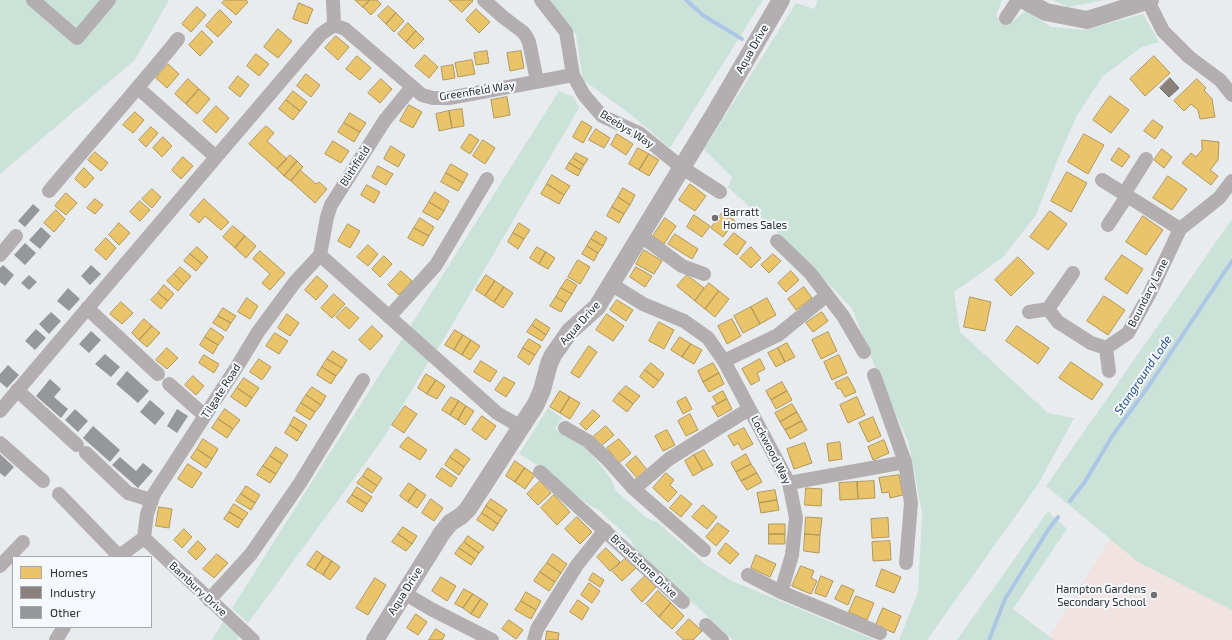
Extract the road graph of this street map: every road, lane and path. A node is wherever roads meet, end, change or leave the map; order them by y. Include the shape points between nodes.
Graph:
1 (33, 0) edge
2 (109, 0) edge
3 (333, 0) edge
4 (484, 0) edge
5 (541, 0) edge
6 (781, 0) edge
7 (1018, 0) edge
8 (1024, 0) edge
9 (1149, 1) edge
10 (1006, 18) dead end
11 (334, 25) junction
12 (178, 39) dead end
13 (574, 74) junction
14 (537, 81) junction
15 (412, 87) junction
16 (138, 88) junction
17 (1232, 95) edge
18 (216, 157) junction
19 (1146, 159) dead end
20 (681, 167) junction
21 (487, 179) dead end
22 (1102, 180) dead end
23 (1232, 181) edge
24 (49, 191) dead end
25 (720, 192) dead end
26 (1125, 195) junction
27 (1108, 225) dead end
28 (1180, 229) junction
29 (640, 235) junction
30 (16, 236) dead end
31 (777, 241) dead end
32 (0, 255) edge
33 (320, 255) junction
34 (1073, 273) dead end
35 (704, 274) dead end
36 (611, 284) junction
37 (827, 295) junction
38 (87, 308) junction
39 (1048, 309) junction
40 (1029, 312) dead end
41 (389, 317) junction
42 (1106, 348) junction
43 (864, 352) dead end
44 (724, 361) junction
45 (1109, 371) dead end
46 (158, 374) dead end
47 (874, 375) dead end
48 (364, 380) dead end
49 (169, 384) dead end
50 (17, 390) junction
51 (749, 409) junction
52 (0, 410) edge
53 (205, 416) junction
54 (521, 427) junction
55 (565, 428) dead end
56 (0, 443) edge
57 (905, 462) junction
58 (540, 472) dead end
59 (43, 480) dead end
60 (789, 483) junction
61 (634, 489) junction
62 (59, 494) dead end
63 (151, 500) junction
64 (605, 530) junction
65 (144, 538) junction
66 (23, 542) dead end
67 (704, 550) dead end
68 (117, 556) edge
69 (119, 556) edge
70 (906, 563) dead end
71 (0, 566) edge
72 (748, 576) dead end
73 (781, 592) junction
74 (404, 594) junction
75 (209, 600) junction
76 (684, 602) dead end
77 (706, 625) dead end
78 (63, 628) edge
79 (880, 633) dead end
80 (56, 640) edge
81 (253, 640) edge
82 (375, 640) edge
83 (492, 640) edge
84 (534, 640) edge
85 (722, 640) edge

1 - 2 street via 77,38
3 - 11 street
4 - 14 street via 526,36
5 - 13 street, Beebys Way via 566,32
6 - 20 street, Aqua Drive
7 - 10 street
8 - 9 street via 1046,12 1086,20
9 - 17 street via 1163,31 1189,57 1220,80
11 - 15 street, Greenfield Way via 345,29
11 - 18 street via 321,34
12 - 16 street
13 - 14 street, Greenfield Way
13 - 20 street, Beebys Way via 584,95 602,116 639,133
14 - 15 street, Greenfield Way via 441,99 427,98
15 - 33 street, Blithfield via 385,120 331,205
16 - 18 street
16 - 24 street
18 - 38 street
19 - 26 street
20 - 25 street, Beebys Way
20 - 29 street, Aqua Drive
21 - 41 street via 436,265
22 - 26 street
23 - 28 street, Boundary Lane via 1218,198
26 - 27 street
26 - 28 street
28 - 42 street, Boundary Lane via 1150,294 1128,332
29 - 35 street via 682,266
29 - 36 street, Aqua Drive
30 - 32 street
31 - 37 street via 810,273
33 - 41 street
33 - 53 street, Tilgate Road via 275,308
34 - 39 street
36 - 44 street, Lockwood Way via 642,304 684,321 708,338
36 - 54 street, Aqua Drive via 597,307 572,329 560,345 549,364 539,398
37 - 43 street
37 - 44 street via 778,335
38 - 46 street
38 - 50 street
39 - 40 street
39 - 42 street via 1058,322 1092,343
41 - 54 street via 497,413
42 - 45 street
44 - 51 street, Lockwood Way
47 - 57 street
48 - 75 street via 296,489 251,554
49 - 53 street
50 - 52 street
50 - 63 street via 128,493
51 - 60 street, Lockwood Way
51 - 61 street via 669,459
53 - 63 street, Tilgate Road
54 - 74 street, Aqua Drive via 472,503 442,533
55 - 61 street via 588,441 609,460
56 - 59 street
57 - 60 street
57 - 70 street via 911,503
58 - 64 street, Broadstone Drive
60 - 73 street, Lockwood Way via 796,518 792,555
61 - 67 street
62 - 68 street
63 - 65 street, Tilgate Road
64 - 76 street, Broadstone Drive
64 - 84 street, Broadstone Drive via 577,565 537,629
65 - 69 street
65 - 75 street, Bambury Drive
66 - 71 street
72 - 73 street
73 - 79 street
74 - 82 street, Aqua Drive
74 - 83 street
75 - 81 street, Bambury Drive
77 - 85 street
78 - 80 street

